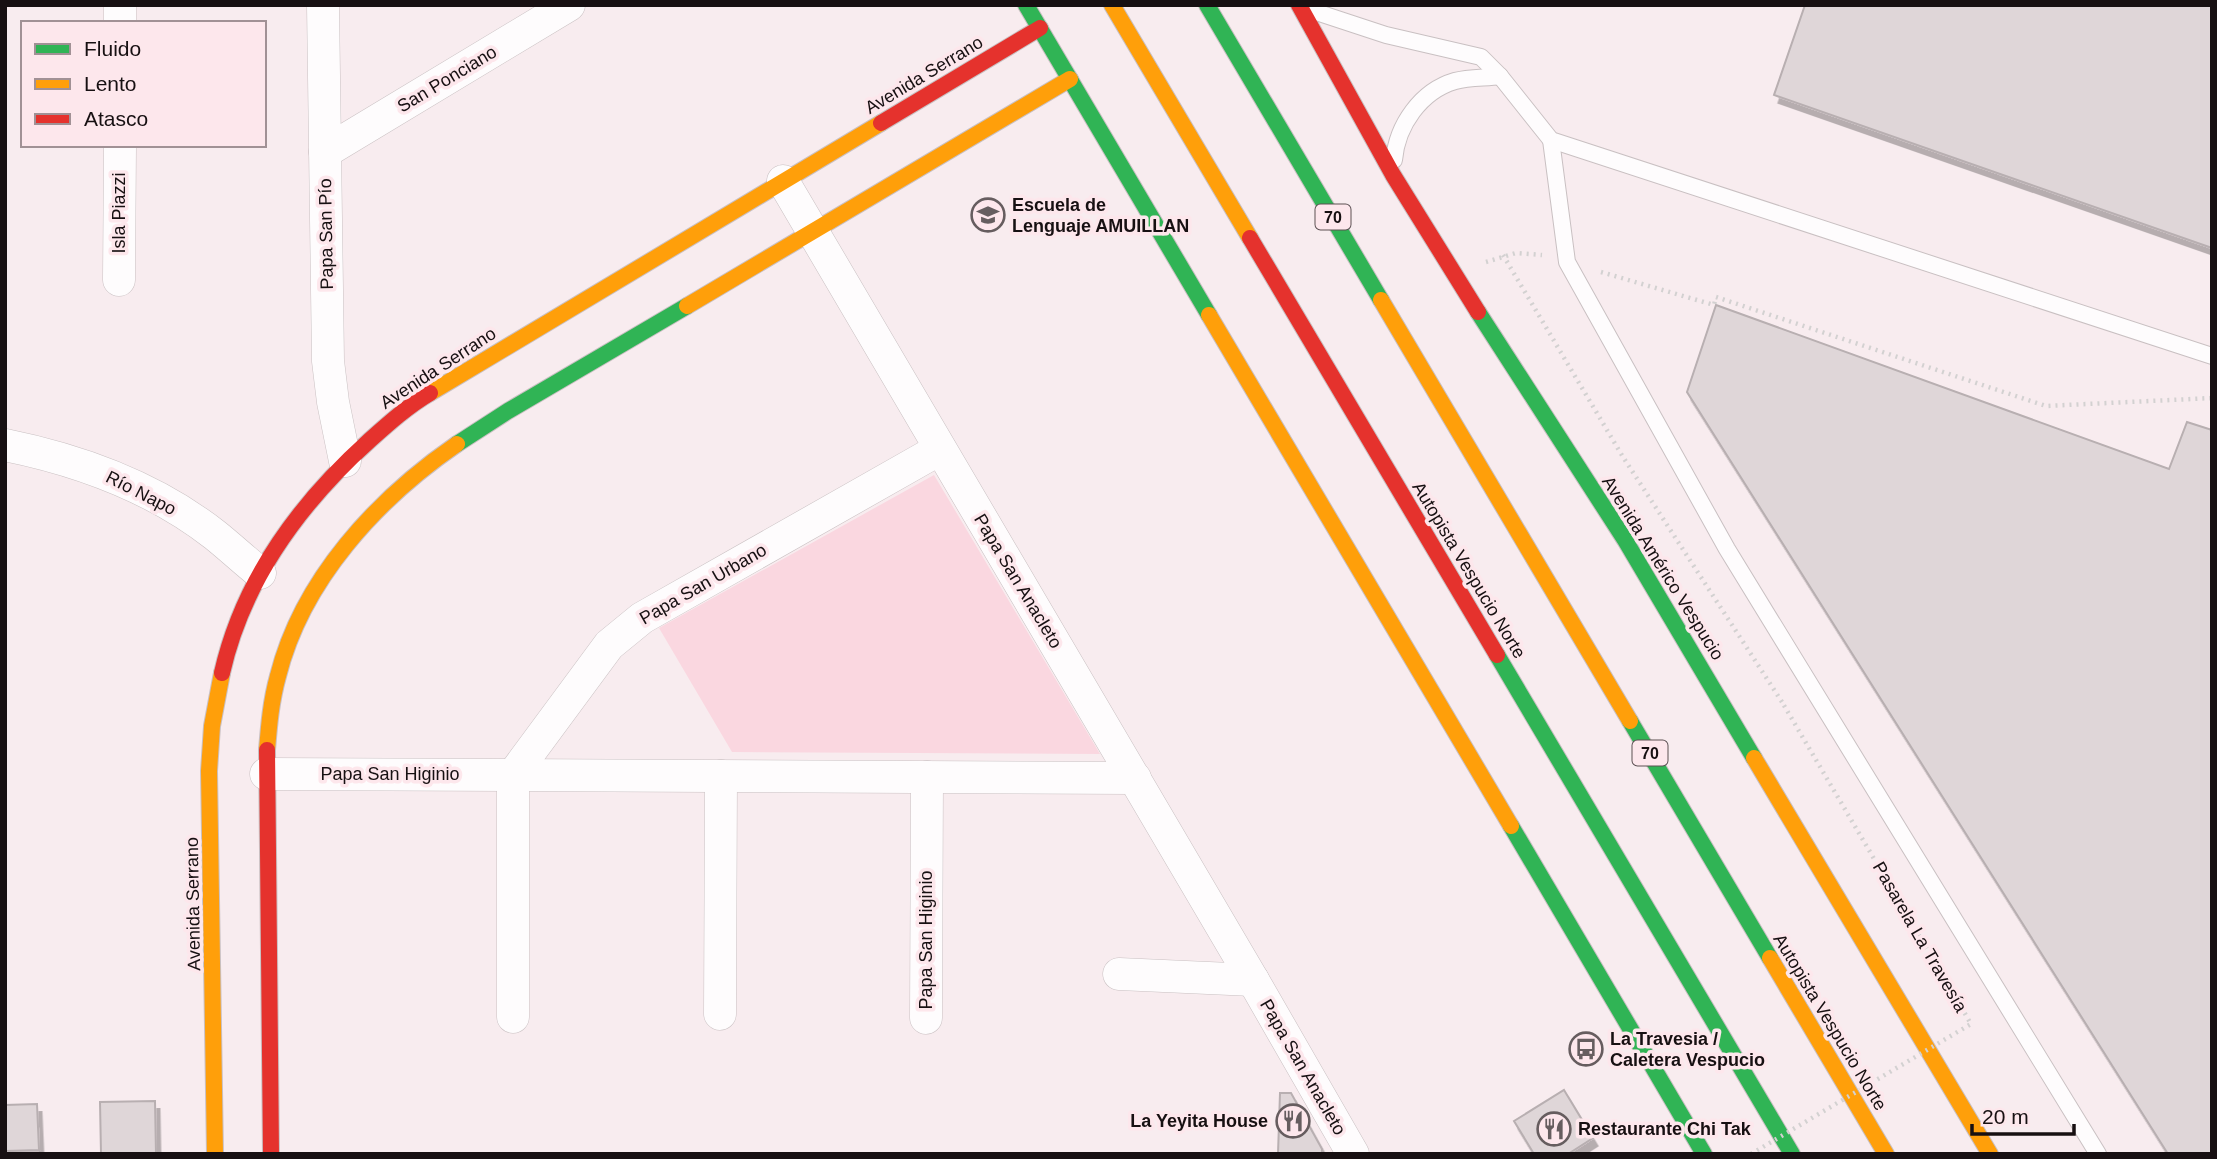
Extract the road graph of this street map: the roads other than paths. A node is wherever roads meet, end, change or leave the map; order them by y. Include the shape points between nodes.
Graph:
1 (323, 5) edge
2 (569, 5) edge
3 (1027, 5) edge
4 (1112, 5) edge
5 (1207, 5) edge
6 (1299, 6) edge
7 (1040, 29) junction
8 (1500, 76) junction
9 (1070, 79) junction
10 (1551, 140) junction
11 (120, 147) edge
12 (325, 152) junction
13 (1393, 175) junction
14 (783, 181) junction
15 (811, 230) junction
16 (119, 280) dead end
17 (2212, 356) edge
18 (5, 445) edge
19 (940, 449) junction
20 (345, 461) junction
21 (260, 573) junction
22 (266, 774) junction
23 (513, 775) junction
24 (721, 776) junction
25 (927, 777) junction
26 (1135, 778) junction
27 (1119, 974) dead end
28 (1253, 980) junction
29 (720, 1014) dead end
30 (513, 1017) dead end
31 (926, 1018) dead end
32 (215, 1154) edge
33 (271, 1154) edge
34 (1353, 1154) edge
35 (1704, 1154) edge
36 (1792, 1154) edge
37 (1886, 1154) edge
38 (1990, 1154) edge
39 (2098, 1154) edge

1 - 12 street, Papa San Pío
2 - 12 street, San Ponciano
3 - 7 main road
4 - 36 main road, Autopista Vespucio Norte
5 - 37 main road, Autopista Vespucio Norte / 70
6 - 8 lane via 1387,35 1481,57
6 - 13 main road, Avenida Américo Vespucio
7 - 9 main road
7 - 14 main road, Avenida Serrano
8 - 10 lane
8 - 13 lane via 1455,81 1419,101 1395,140
9 - 15 main road
9 - 35 main road
10 - 17 lane
10 - 39 lane via 1566,262 1727,549
11 - 16 street, Isla Piazzi
12 - 20 street, Papa San Pío via 328,361
13 - 38 main road, Avenida Américo Vespucio via 1625,540
14 - 15 street, Papa San Anacleto
14 - 20 main road, Avenida Serrano via 423,397
15 - 19 street, Papa San Anacleto
15 - 22 main road via 469,437 401,488 367,521 323,576 290,640 271,709
18 - 21 street, Río Napo via 64,459 144,492 214,534
19 - 23 street, Papa San Urbano via 622,633 590,668
19 - 26 street, Papa San Anacleto
20 - 21 main road, Avenida Serrano via 313,495
21 - 32 main road, Avenida Serrano via 222,670 211,741
22 - 23 street, Papa San Higinio
22 - 33 main road
23 - 24 street, Papa San Higinio
23 - 30 street
24 - 25 street, Papa San Higinio
24 - 29 street
25 - 26 street, Papa San Higinio
25 - 31 street, Papa San Higinio
26 - 28 street, Papa San Anacleto
27 - 28 street, Papa San Anacleto
28 - 34 street, Papa San Anacleto

